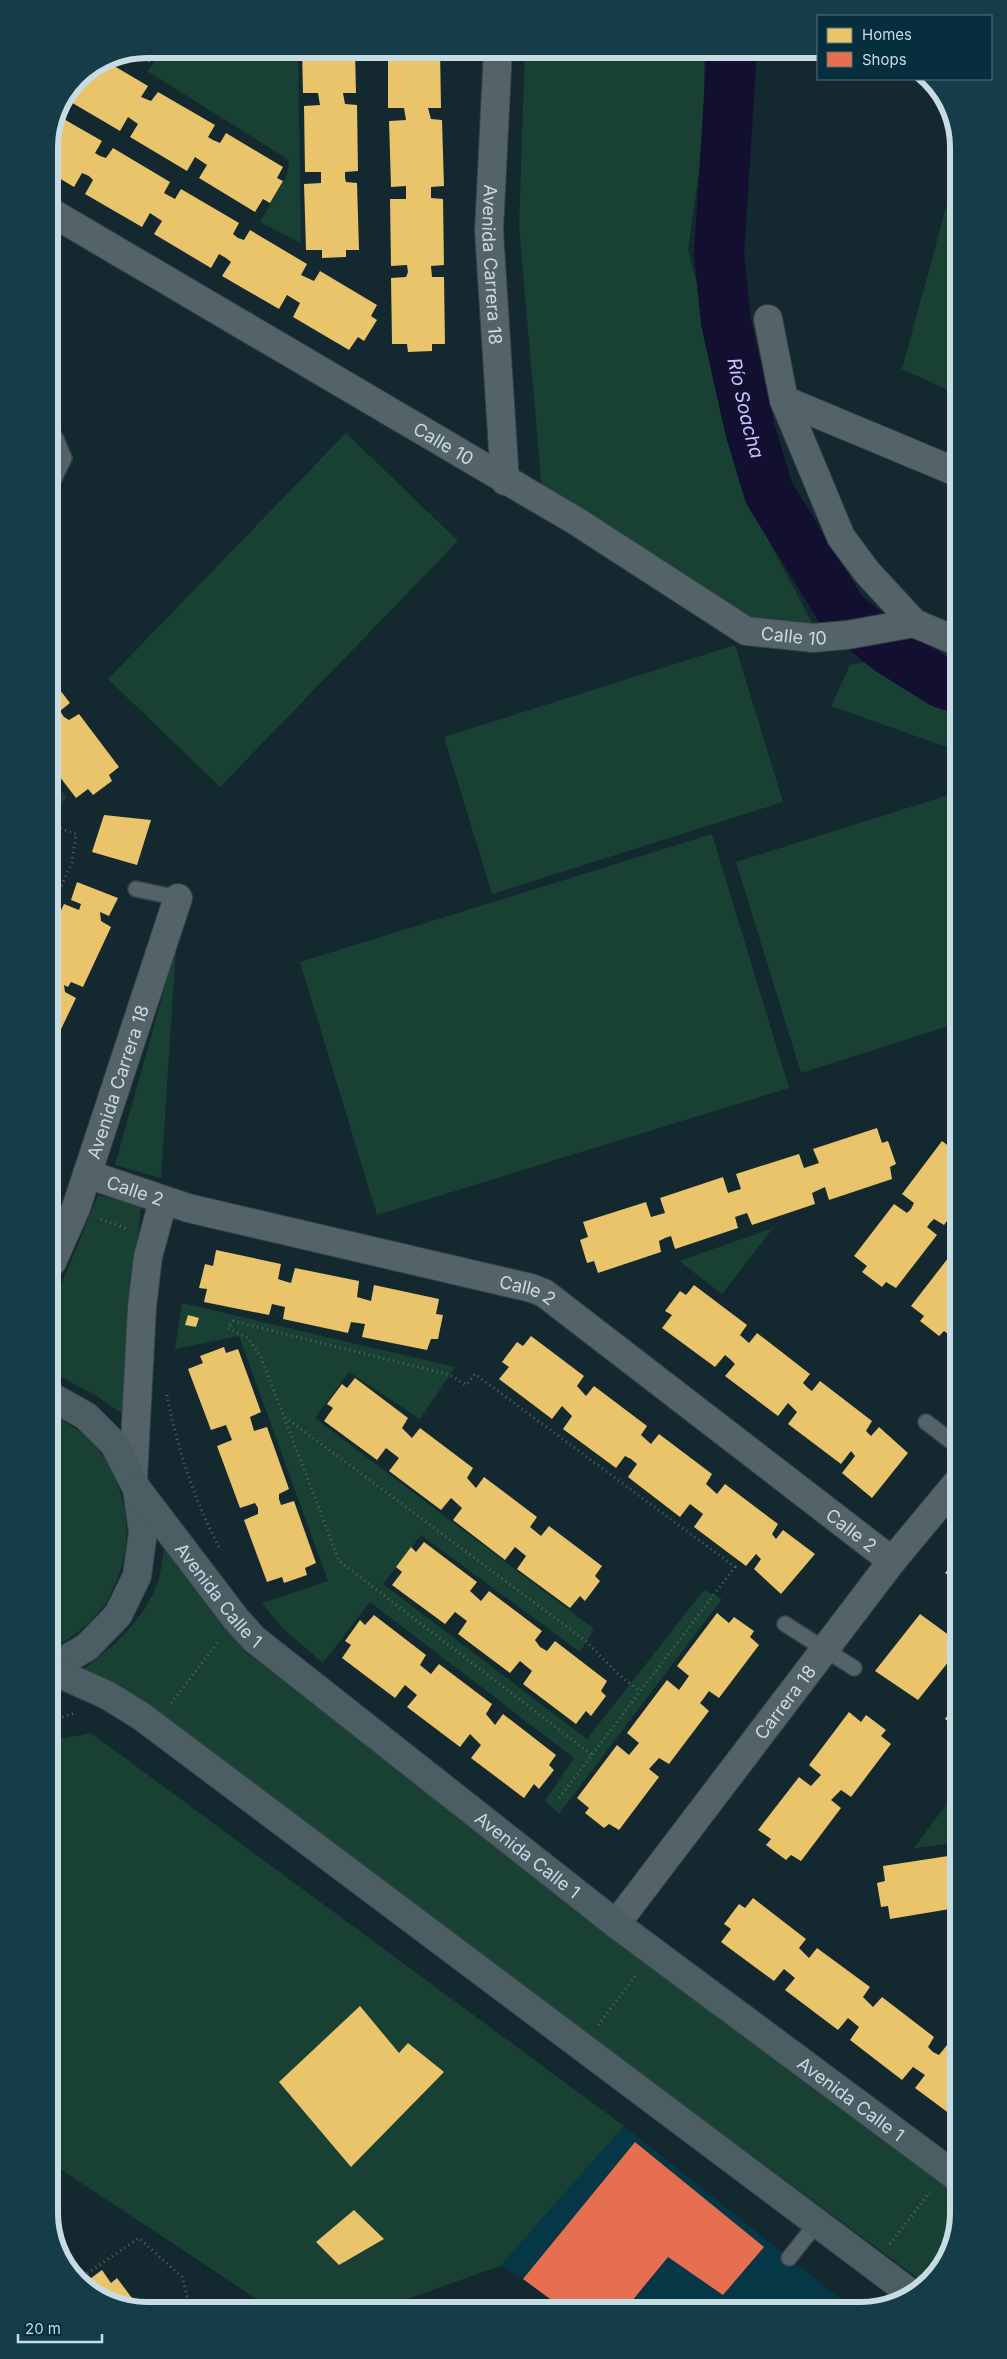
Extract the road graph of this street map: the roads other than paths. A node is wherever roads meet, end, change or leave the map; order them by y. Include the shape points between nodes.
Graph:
1 (498, 58) edge
2 (58, 215) edge
3 (768, 319) dead end
4 (784, 400) junction
5 (58, 444) edge
6 (950, 469) edge
7 (58, 470) edge
8 (504, 481) junction
9 (905, 624) junction
10 (950, 639) edge
11 (136, 889) dead end
12 (178, 898) joint
13 (87, 1174) junction
14 (163, 1201) junction
15 (58, 1248) edge
16 (58, 1400) edge
17 (926, 1422) dead end
18 (950, 1441) edge
19 (135, 1484) junction
20 (950, 1491) edge
21 (892, 1561) junction
22 (785, 1624) dead end
23 (825, 1649) junction
24 (58, 1665) edge
25 (854, 1668) dead end
26 (58, 1672) edge
27 (616, 1924) junction
28 (950, 2173) edge
29 (817, 2223) junction
30 (789, 2258) dead end
31 (905, 2289) edge

1 - 8 street, Avenida Carrera 18 via 489,231
2 - 8 street, Calle 10
3 - 4 street
4 - 6 street
4 - 9 street via 841,537
5 - 7 lane via 64,458
8 - 9 street, Calle 10 via 576,522 746,631 813,638
9 - 10 street
11 - 12 lane
12 - 13 street, Avenida Carrera 18
13 - 14 street, Calle 2
13 - 15 street, Avenida Carrera 18
14 - 19 street via 148,1257 139,1346
14 - 21 street, Calle 2 via 544,1293
16 - 19 main road via 86,1416 114,1444
17 - 18 lane
19 - 24 main road via 143,1532 137,1576 118,1615 87,1647
19 - 27 main road, Avenida Calle 1 via 236,1620 254,1639
20 - 21 street, Carrera 18
21 - 23 street, Carrera 18
22 - 23 lane
23 - 25 lane
23 - 27 street, Carrera 18
26 - 29 main road via 107,1695 154,1725
27 - 28 main road, Avenida Calle 1
29 - 30 lane
29 - 31 main road

